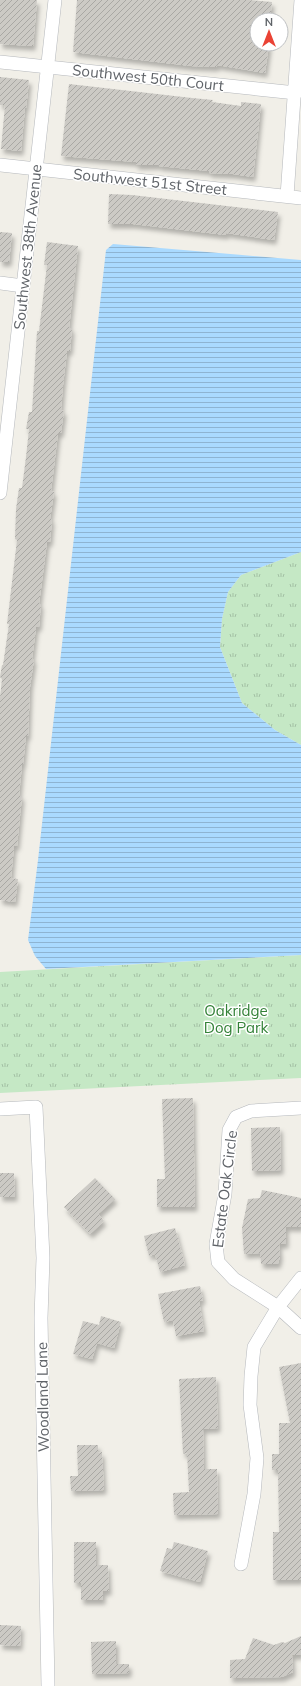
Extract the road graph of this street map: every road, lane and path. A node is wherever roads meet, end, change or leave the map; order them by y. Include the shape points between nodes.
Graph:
1 (55, 0) edge
2 (301, 0) edge
3 (0, 62) edge
4 (47, 68) junction
5 (296, 92) junction
6 (0, 166) edge
7 (37, 170) junction
8 (287, 196) junction
9 (301, 198) edge
10 (0, 283) edge
11 (23, 286) junction
12 (0, 494) edge
13 (301, 1108) edge
14 (0, 1109) edge
15 (301, 1278) edge
16 (278, 1308) junction
17 (301, 1328) edge
18 (241, 1564) dead end
19 (48, 1686) edge

1 - 4 street, Southwest 38th Avenue
2 - 5 street
3 - 4 street, Southwest 50th Court
4 - 5 street, Southwest 50th Court
4 - 7 street, Southwest 38th Avenue
5 - 8 street
6 - 7 street, Southwest 51st Street
7 - 8 street, Southwest 51st Street
7 - 11 street, Southwest 38th Avenue
8 - 9 street, Southwest 51st Street
10 - 11 street
11 - 12 street, Southwest 38th Avenue
13 - 16 street, Estate Oak Circle via 251,1111 236,1117 229,1130 225,1194 216,1244 218,1262 234,1279
14 - 19 street, Woodland Lane via 36,1107 43,1258 41,1318
15 - 16 street
16 - 17 street, Estate Oak Circle
16 - 18 street via 254,1347 250,1405 257,1458 254,1494

